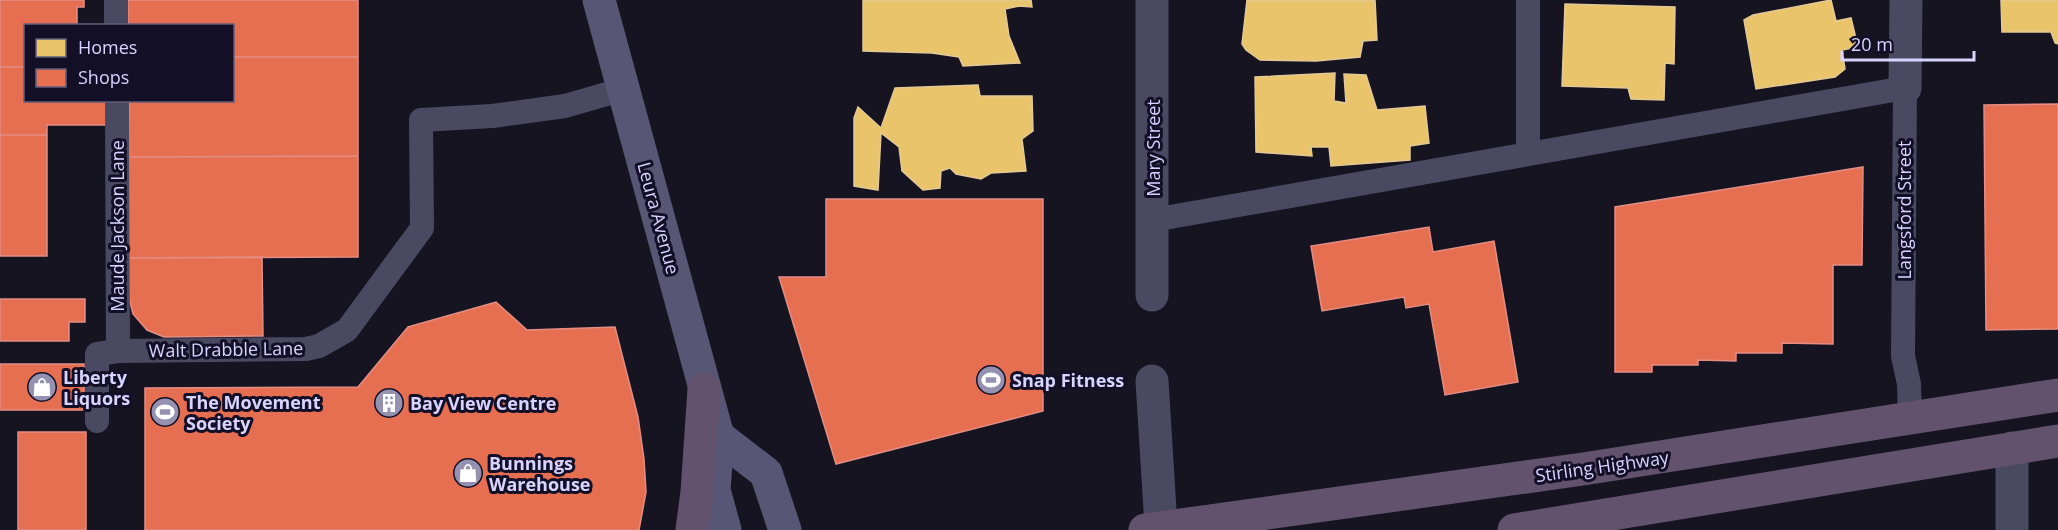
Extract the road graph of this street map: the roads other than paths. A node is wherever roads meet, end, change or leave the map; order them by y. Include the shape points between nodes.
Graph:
1 (116, 0) edge
2 (599, 0) edge
3 (1152, 0) edge
4 (1528, 0) edge
5 (1906, 0) edge
6 (116, 24) edge
7 (1905, 88) junction
8 (624, 89) junction
9 (117, 102) edge
10 (1528, 154) junction
11 (1153, 219) junction
12 (1152, 295) dead end
13 (118, 351) junction
14 (1152, 381) dead end
15 (704, 389) junction
16 (2058, 395) edge
17 (1910, 419) junction
18 (98, 422) dead end
19 (718, 436) junction
20 (2058, 441) edge
21 (2012, 448) junction
22 (1153, 528) edge
23 (692, 530) edge
24 (725, 530) edge
25 (785, 530) edge
26 (1514, 530) edge
27 (2012, 530) edge

1 - 6 lane
2 - 8 main road, Leura Avenue
3 - 11 street, Mary Street
4 - 10 lane
5 - 7 street, Langsford Street
7 - 10 lane
7 - 17 lane, Langsford Street via 1903,356
8 - 13 lane, Walt Drabble Lane via 565,106 421,120 422,228 347,330 319,346
8 - 15 main road, Leura Avenue
9 - 13 lane, Maude Jackson Lane
10 - 11 lane
11 - 12 street, Mary Street
13 - 18 lane via 98,354
14 - 22 street
15 - 19 main road, Leura Avenue
15 - 23 highway
16 - 17 highway, Stirling Highway
17 - 22 highway, Stirling Highway via 1584,469
19 - 24 main road, Leura Avenue via 714,490
19 - 25 main road via 766,472
20 - 21 highway
21 - 26 highway
21 - 27 street

